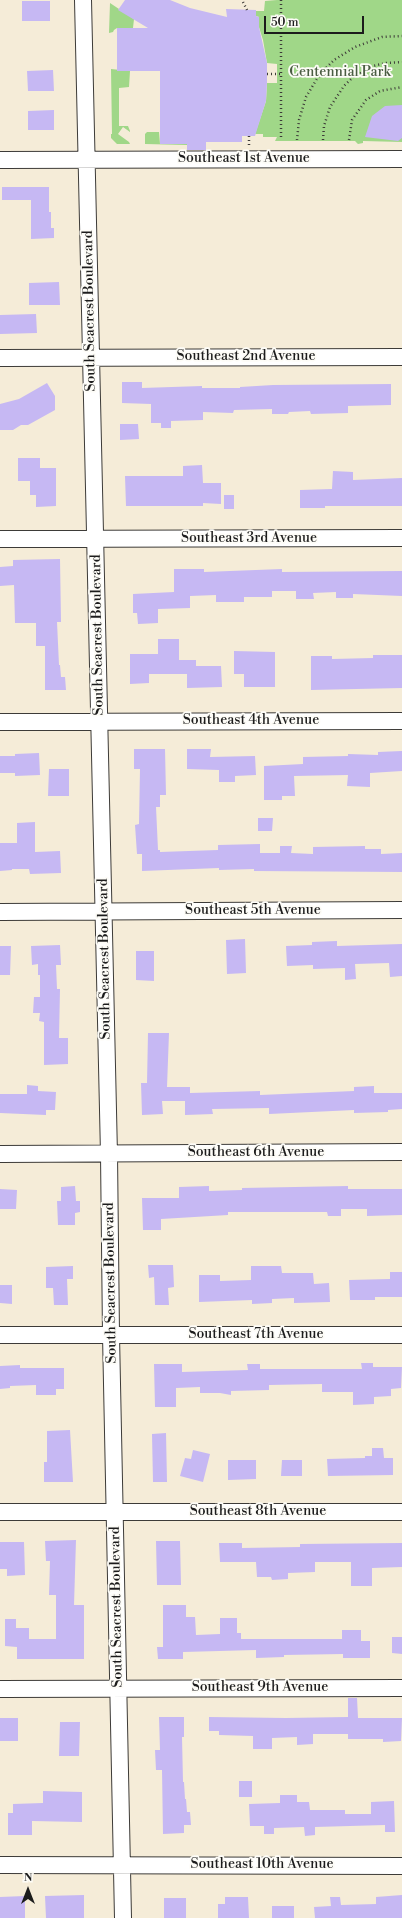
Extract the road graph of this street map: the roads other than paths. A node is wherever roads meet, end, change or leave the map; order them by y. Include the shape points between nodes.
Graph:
1 (83, 0) edge
2 (402, 159) edge
3 (0, 160) edge
4 (87, 161) junction
5 (402, 357) edge
6 (0, 358) edge
7 (91, 358) junction
8 (402, 538) edge
9 (0, 539) edge
10 (96, 539) junction
11 (100, 721) junction
12 (402, 721) edge
13 (0, 722) edge
14 (402, 910) edge
15 (104, 911) junction
16 (0, 912) edge
17 (402, 1152) edge
18 (0, 1154) edge
19 (109, 1154) junction
20 (0, 1335) edge
21 (111, 1335) junction
22 (402, 1335) edge
23 (0, 1512) edge
24 (115, 1512) junction
25 (402, 1512) edge
26 (119, 1688) junction
27 (402, 1688) edge
28 (0, 1689) edge
29 (0, 1865) edge
30 (122, 1865) junction
31 (402, 1866) edge
32 (124, 1918) edge

1 - 4 street, South Seacrest Boulevard
2 - 4 street, Southeast 1st Avenue
3 - 4 street, Southeast 1st Avenue
4 - 7 street, South Seacrest Boulevard
5 - 7 street, Southeast 2nd Avenue
6 - 7 street, Southeast 2nd Avenue
7 - 10 street, South Seacrest Boulevard
8 - 10 street, Southeast 3rd Avenue
9 - 10 street, Southeast 3rd Avenue
10 - 11 street, South Seacrest Boulevard
11 - 12 street, Southeast 4th Avenue
11 - 13 street, Southeast 4th Avenue
11 - 15 street, South Seacrest Boulevard
14 - 15 street, Southeast 5th Avenue
15 - 16 street, Southeast 5th Avenue
15 - 19 street, South Seacrest Boulevard
17 - 19 street, Southeast 6th Avenue
18 - 19 street, Southeast 6th Avenue
19 - 21 street, South Seacrest Boulevard
20 - 21 street, Southeast 7th Avenue
21 - 22 street, Southeast 7th Avenue
21 - 24 street, South Seacrest Boulevard
23 - 24 street, Southeast 8th Avenue
24 - 25 street, Southeast 8th Avenue
24 - 26 street, South Seacrest Boulevard
26 - 27 street, Southeast 9th Avenue
26 - 28 street, Southeast 9th Avenue
26 - 30 street, South Seacrest Boulevard
29 - 30 street, Southeast 10th Avenue
30 - 31 street, Southeast 10th Avenue
30 - 32 street, South Seacrest Boulevard

